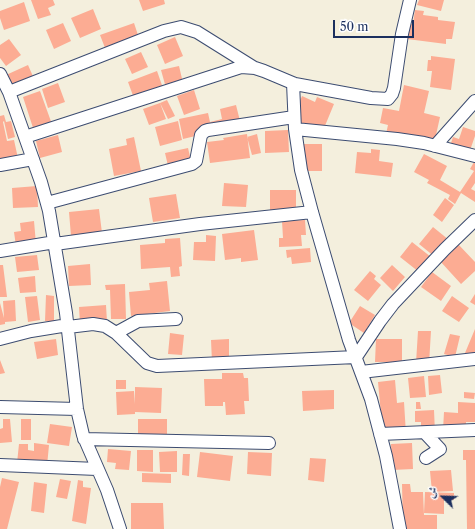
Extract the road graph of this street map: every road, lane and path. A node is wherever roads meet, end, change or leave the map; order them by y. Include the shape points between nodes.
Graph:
1 (410, 0) edge
2 (255, 68) junction
3 (0, 74) edge
4 (293, 83) junction
5 (9, 92) junction
6 (475, 101) edge
7 (295, 123) junction
8 (25, 137) junction
9 (436, 146) junction
10 (475, 156) edge
11 (33, 159) junction
12 (0, 165) edge
13 (47, 203) junction
14 (312, 212) junction
15 (475, 220) edge
16 (55, 243) junction
17 (0, 251) edge
18 (176, 319) dead end
19 (68, 326) junction
20 (116, 333) junction
21 (0, 339) edge
22 (356, 357) junction
23 (475, 359) edge
24 (361, 372) junction
25 (0, 407) edge
26 (77, 409) junction
27 (475, 430) edge
28 (425, 433) junction
29 (380, 434) junction
30 (84, 439) junction
31 (268, 443) dead end
32 (426, 458) dead end
33 (0, 465) edge
34 (97, 469) junction
35 (120, 529) edge
36 (400, 529) edge

1 - 4 street via 394,88 388,99 364,97
2 - 4 street
2 - 5 street via 197,32 181,27 164,31
2 - 8 street via 233,69
3 - 5 street
4 - 7 street
5 - 8 street
6 - 9 street
7 - 9 street
7 - 13 street via 208,130 201,135 196,161 192,164
7 - 14 street via 298,155
8 - 11 street
9 - 10 street
11 - 12 street
11 - 13 street
13 - 16 street
14 - 16 street
14 - 22 street
15 - 22 street via 393,304
16 - 17 street
16 - 19 street
18 - 20 street via 138,321
19 - 20 street via 102,325
19 - 21 street via 31,331
19 - 26 street
20 - 22 street via 147,363 157,366
22 - 24 street
23 - 24 street
24 - 29 street
25 - 26 street
26 - 30 street
27 - 28 street
28 - 29 street
28 - 32 street via 440,449
29 - 36 street
30 - 31 street
30 - 34 street
33 - 34 street
34 - 35 street

